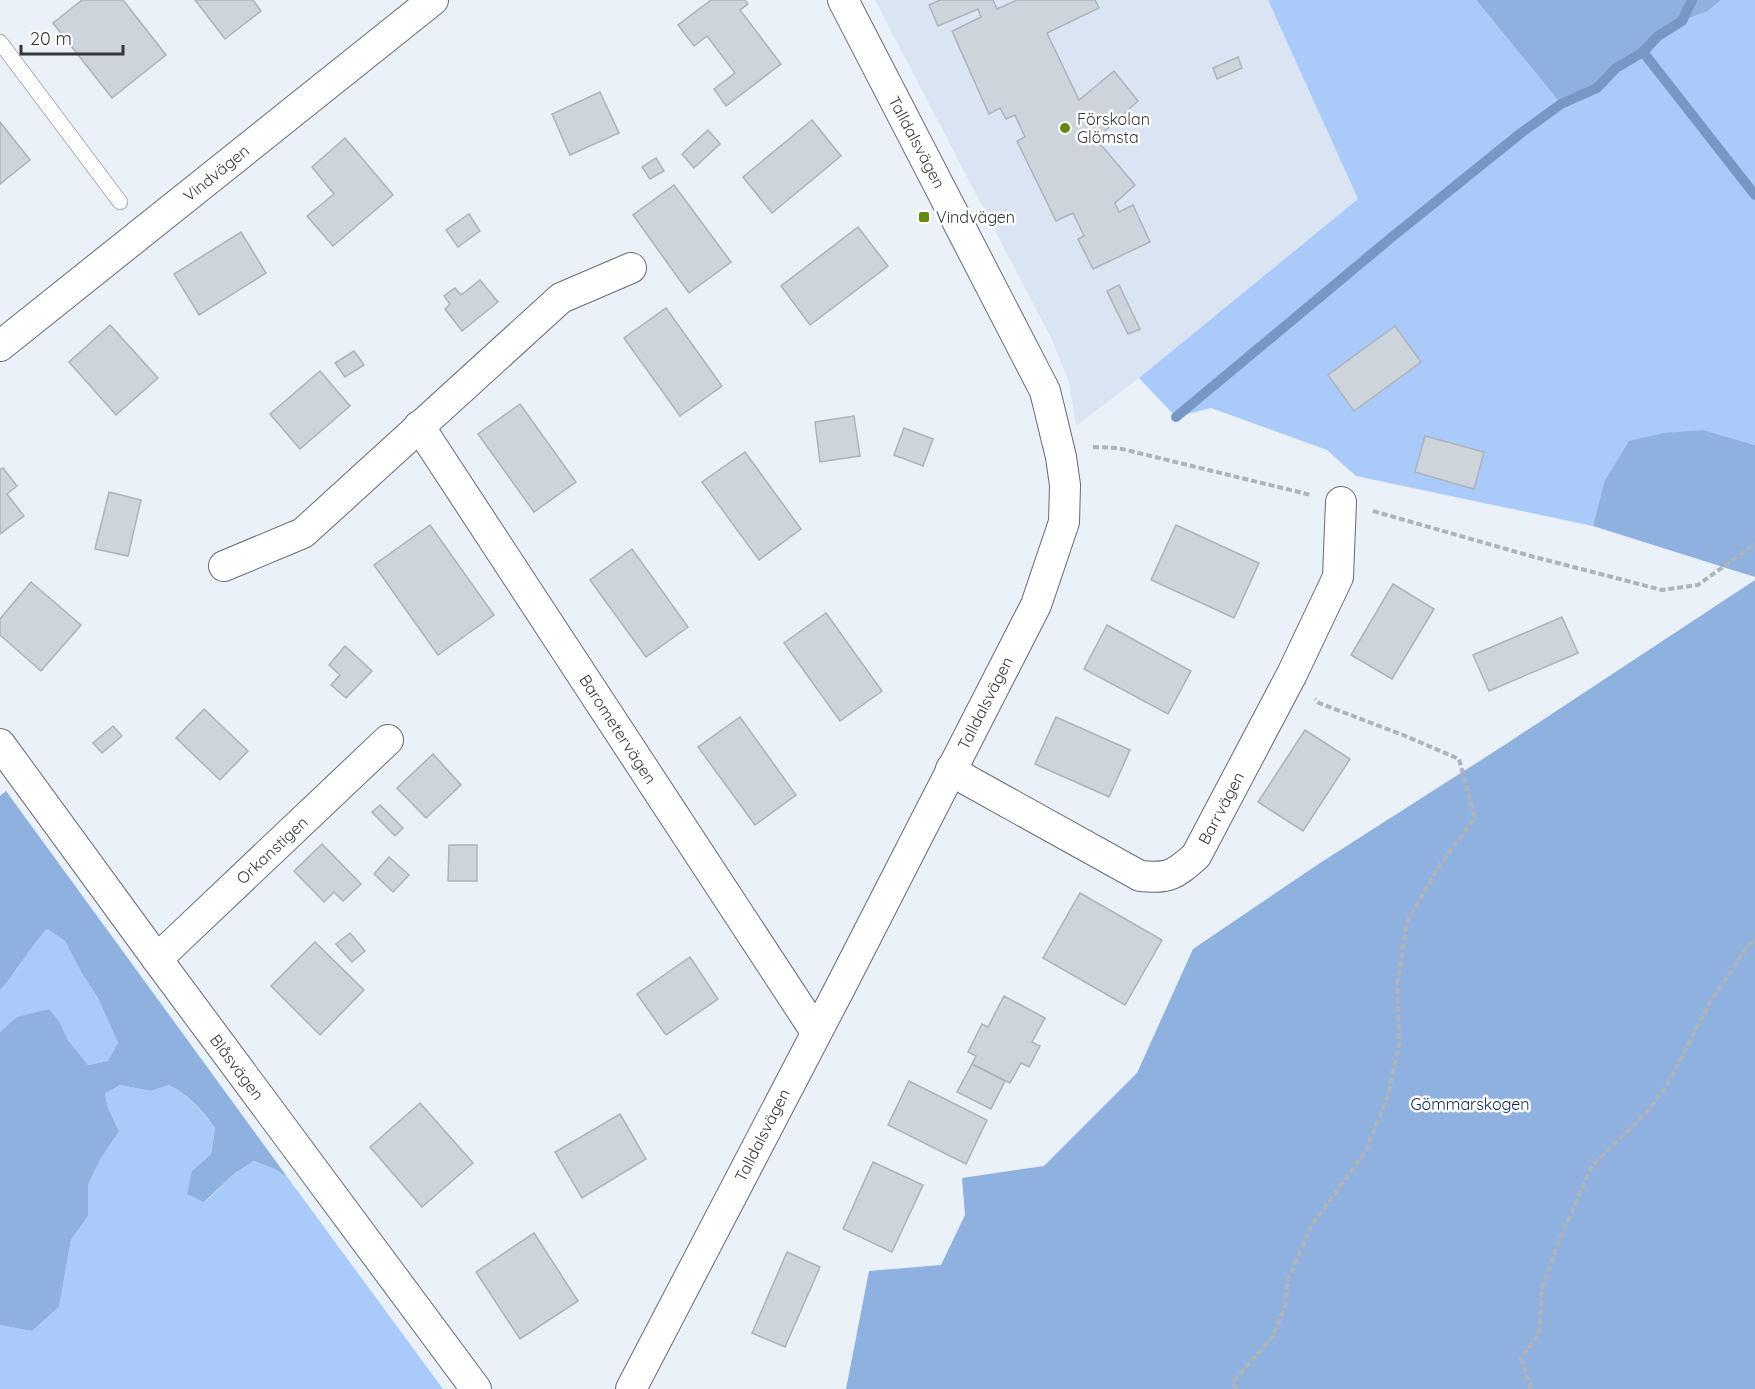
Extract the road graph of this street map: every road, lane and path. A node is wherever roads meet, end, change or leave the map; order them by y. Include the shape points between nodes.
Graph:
1 (433, 0) edge
2 (843, 0) edge
3 (0, 42) edge
4 (120, 202) dead end
5 (631, 268) dead end
6 (0, 346) edge
7 (419, 426) junction
8 (1086, 447) dead end
9 (1341, 502) junction
10 (1755, 544) edge
11 (224, 566) dead end
12 (1292, 674) junction
13 (388, 740) dead end
14 (0, 744) edge
15 (951, 769) junction
16 (1755, 942) edge
17 (157, 959) junction
18 (816, 1032) junction
19 (476, 1389) edge
20 (631, 1389) edge
21 (1236, 1389) edge
22 (1531, 1389) edge

1 - 6 street, Vindvägen
2 - 15 street, Talldalsvägen via 1046,391 1065,485 1064,522 1036,605
3 - 4 lane
5 - 7 street via 561,298
7 - 11 street via 303,533
7 - 18 street, Barometervägen
8 - 9 path via 1118,447
9 - 10 path via 1662,590 1698,585
9 - 12 street, Barrvägen via 1338,577
12 - 15 street, Barrvägen via 1196,856 1180,870 1160,878 1140,876
12 - 21 path via 1319,703 1459,759 1475,818 1441,863 1407,922 1397,986 1399,1043 1388,1096 1365,1152 1311,1226 1288,1280 1286,1306 1273,1335 1233,1382
13 - 17 street, Orkanstigen
14 - 17 street, Blåsvägen
15 - 18 street, Talldalsvägen
16 - 22 path via 1749,944 1709,1004 1667,1085 1647,1112 1592,1166 1542,1288 1539,1334 1521,1359
17 - 19 street, Blåsvägen
18 - 20 street, Talldalsvägen

